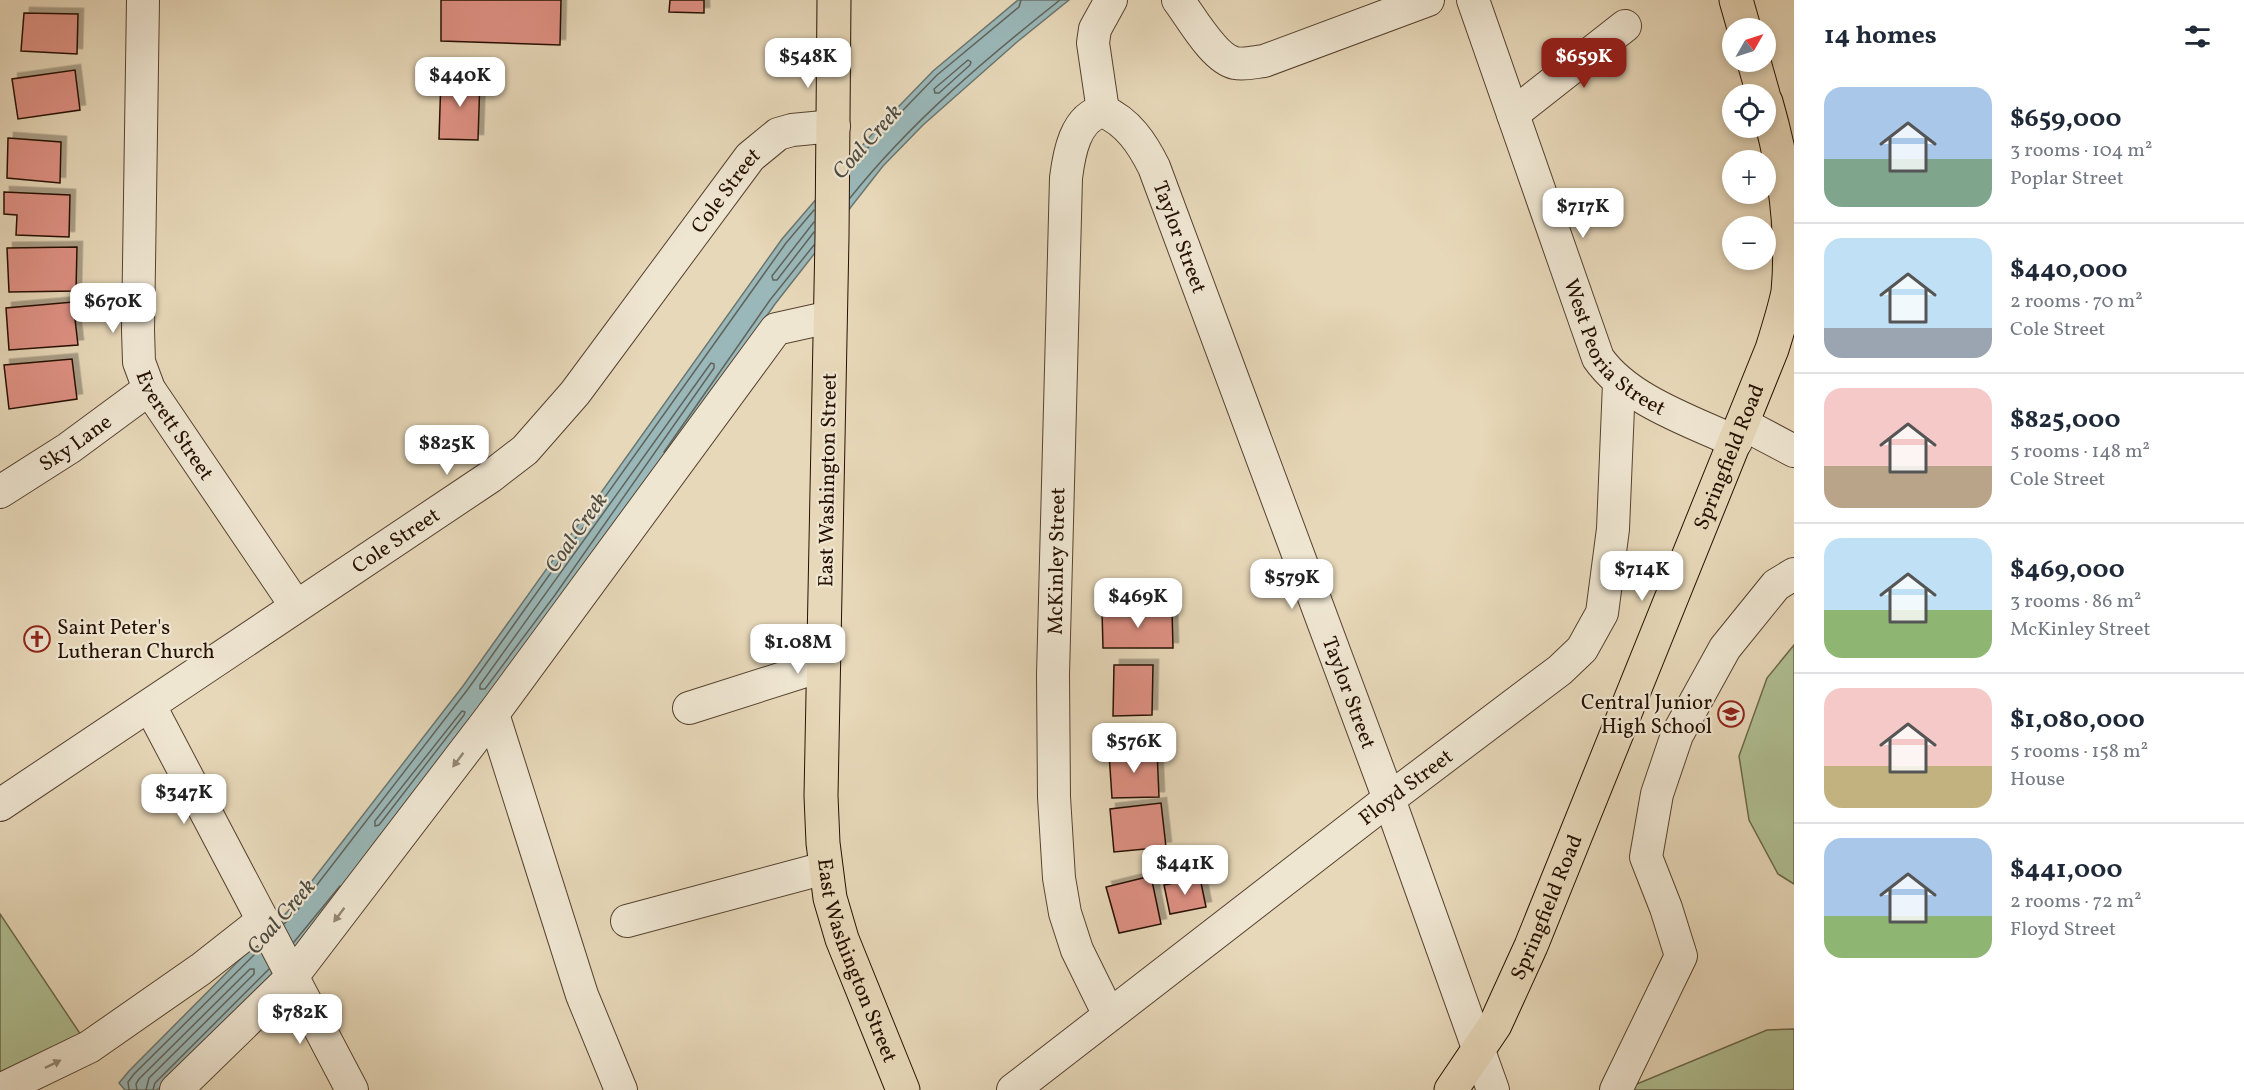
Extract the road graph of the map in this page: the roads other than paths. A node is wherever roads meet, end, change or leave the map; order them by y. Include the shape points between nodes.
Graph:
1 (143, 0) edge
2 (834, 0) edge
3 (1111, 0) edge
4 (1178, 0) edge
5 (1428, 0) edge
6 (1473, 0) edge
7 (1736, 0) edge
8 (1741, 18) edge
9 (1625, 26) dead end
10 (1103, 111) junction
11 (1513, 114) junction
12 (834, 126) junction
13 (1775, 138) edge
14 (830, 317) junction
15 (1619, 382) junction
16 (149, 389) junction
17 (1739, 434) junction
18 (1794, 451) edge
19 (0, 492) edge
20 (1794, 574) edge
21 (296, 606) junction
22 (824, 665) junction
23 (150, 706) junction
24 (689, 708) dead end
25 (493, 714) junction
26 (1389, 799) junction
27 (0, 805) edge
28 (825, 868) junction
29 (262, 921) junction
30 (627, 921) dead end
31 (292, 977) junction
32 (1109, 1015) junction
33 (1479, 1050) junction
34 (0, 1090) edge
35 (176, 1090) edge
36 (352, 1090) edge
37 (621, 1090) edge
38 (903, 1090) edge
39 (1013, 1090) edge
40 (1451, 1090) edge
41 (1493, 1090) edge
42 (1616, 1090) edge

1 - 16 street, Everett Street via 138,330 139,362
2 - 12 main road, East Washington Street
3 - 10 street via 1095,29 1093,43
4 - 5 street via 1219,54 1234,63 1264,61
6 - 11 street, West Peoria Street
7 - 8 main road
9 - 11 street
10 - 26 street, Taylor Street via 1123,122 1154,167
10 - 32 street, McKinley Street via 1084,123 1073,142 1066,178 1053,697 1054,797 1065,914 1077,950
11 - 15 street, West Peoria Street via 1598,358
12 - 14 main road, East Washington Street
12 - 21 street, Cole Street via 778,134 750,157 575,393 525,450
13 - 17 main road, Springfield Road via 1791,220 1788,292 1763,377
14 - 22 main road, East Washington Street
14 - 25 street via 776,329
15 - 17 street, West Peoria Street via 1663,407
15 - 26 street, Floyd Street via 1613,529 1602,613 1593,632 1560,670
16 - 19 street, Sky Lane via 69,448
16 - 21 street, Everett Street
17 - 18 street, West Peoria Street
17 - 33 main road, Springfield Road via 1531,946 1500,1016
20 - 42 street via 1776,585 1725,648 1677,735 1657,794 1646,857 1681,956
21 - 23 street, Cole Street
22 - 24 street
22 - 28 main road, East Washington Street via 821,796
23 - 27 street, Cole Street
23 - 29 street
25 -> 31 street
25 - 37 street via 582,994
26 - 32 street, Floyd Street
26 - 33 street, Taylor Street
28 - 30 street
28 - 38 main road, East Washington Street via 842,939
29 - 31 street
34 -> 29 street via 89,1047
31 - 35 street
31 - 36 street
32 - 39 street, Floyd Street
33 - 40 main road, Springfield Road
33 - 41 street, Taylor Street

